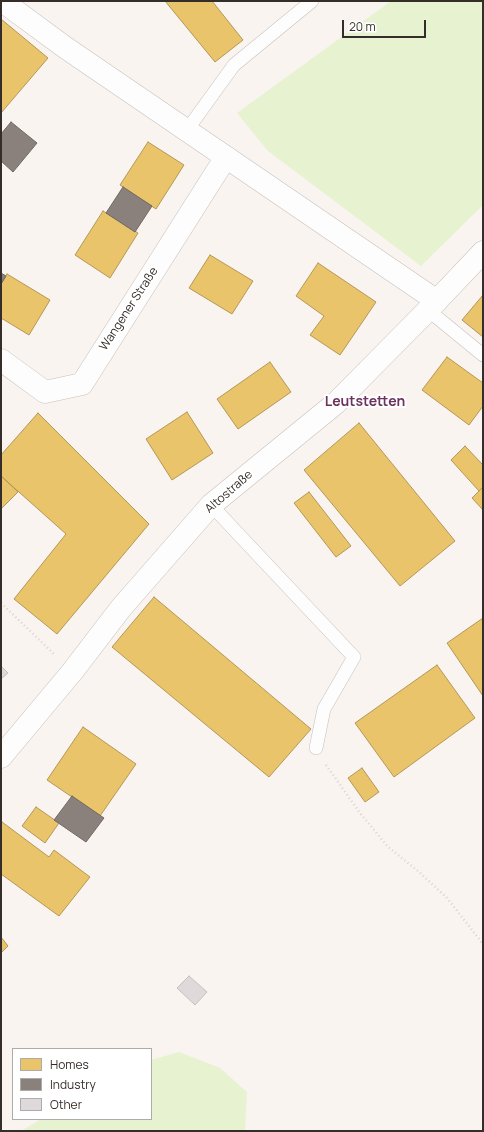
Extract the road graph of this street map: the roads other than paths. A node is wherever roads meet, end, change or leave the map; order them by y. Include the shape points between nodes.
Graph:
1 (2, 1) edge
2 (312, 1) edge
3 (187, 130) junction
4 (226, 157) junction
5 (483, 252) edge
6 (433, 305) junction
7 (483, 355) edge
8 (1, 360) edge
9 (211, 505) junction
10 (316, 748) road end
11 (1, 757) edge

1 - 3 street
2 - 3 lane via 234,65
3 - 4 street
4 - 6 street
4 - 8 street, Wangener Straße via 82,384 45,392
5 - 6 street, Altostraße
6 - 7 lane
6 - 9 street, Altostraße via 336,403
9 - 10 lane via 354,657 324,709
9 - 11 street, Altostraße via 121,608

